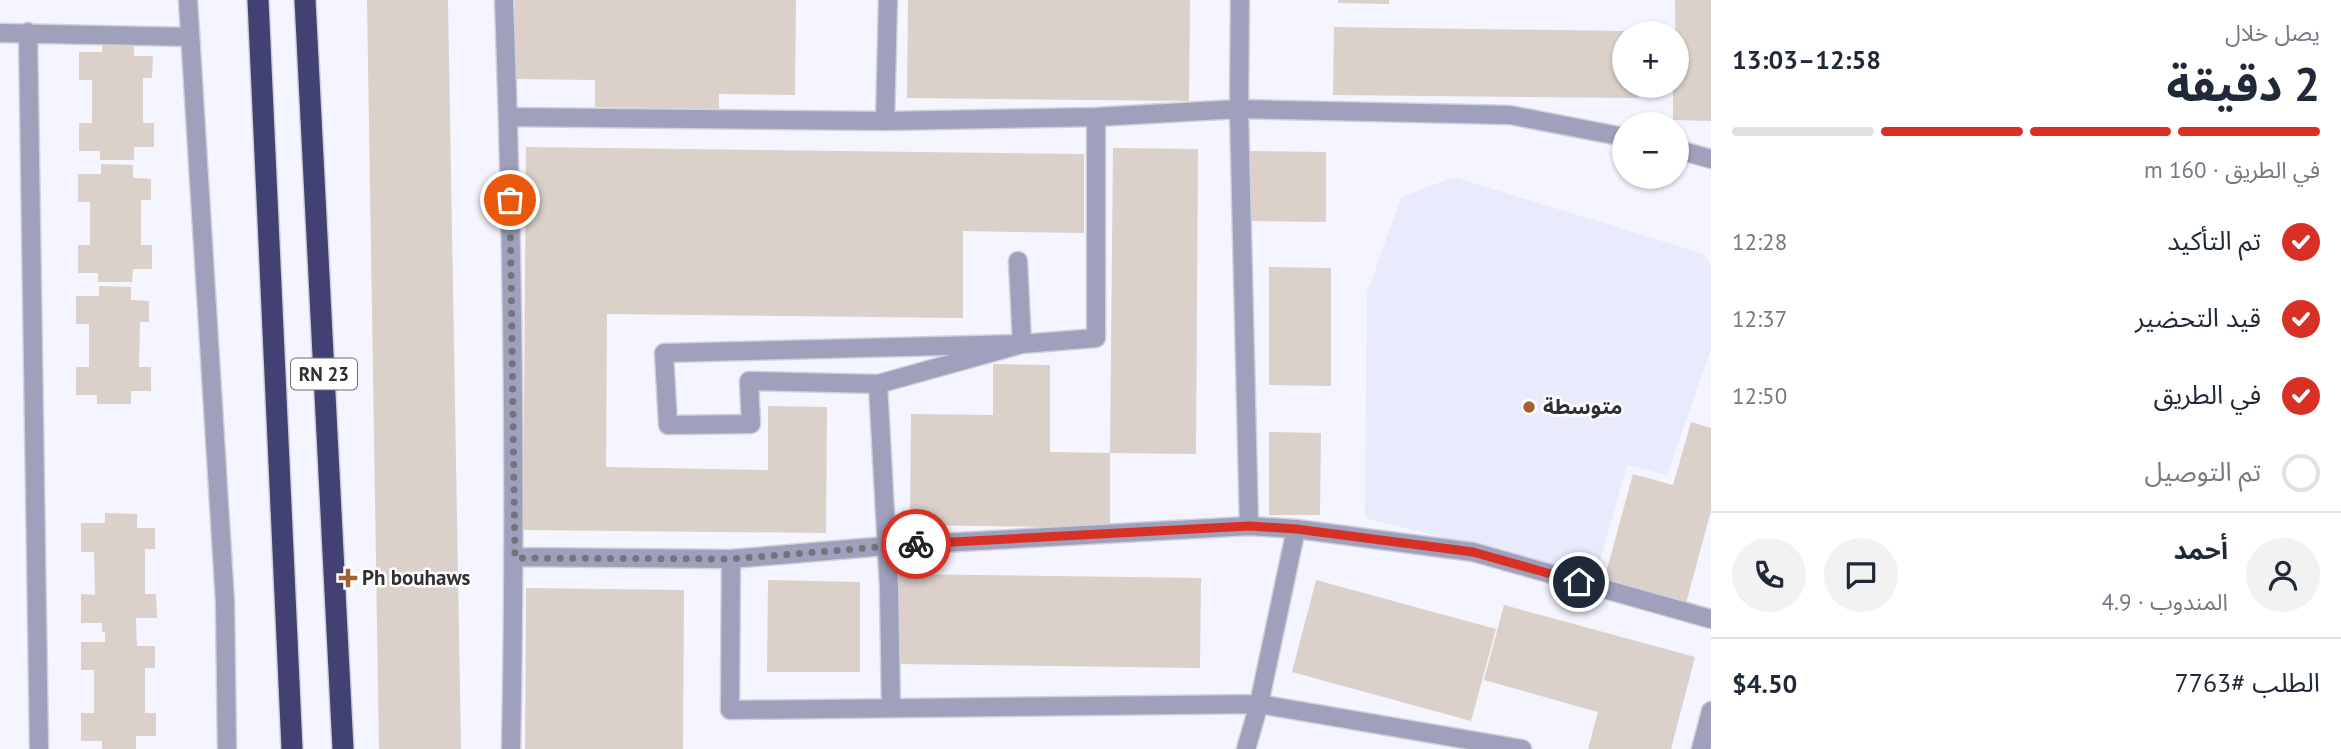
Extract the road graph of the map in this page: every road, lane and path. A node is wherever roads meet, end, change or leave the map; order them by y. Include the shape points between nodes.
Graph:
1 (188, 0) edge
2 (258, 0) edge
3 (305, 0) edge
4 (504, 0) edge
5 (888, 0) edge
6 (1240, 0) edge
7 (28, 32) junction
8 (0, 33) edge
9 (190, 37) junction
10 (1239, 109) junction
11 (509, 117) junction
12 (1096, 117) junction
13 (885, 121) junction
14 (1612, 135) edge
15 (1689, 153) edge
16 (1711, 159) edge
17 (1018, 261) dead end
18 (1022, 344) junction
19 (878, 384) junction
20 (1249, 526) junction
21 (1296, 529) junction
22 (886, 546) junction
23 (515, 558) junction
24 (731, 559) junction
25 (1711, 619) edge
26 (1259, 704) junction
27 (891, 708) junction
28 (1711, 710) edge
29 (39, 749) edge
30 (227, 749) edge
31 (292, 749) edge
32 (343, 749) edge
33 (511, 749) edge
34 (1246, 749) edge
35 (1521, 749) edge
36 (1701, 749) edge

1 - 9 street
2 - 31 highway, RN 23
3 - 32 highway, RN 23
4 - 11 street
5 - 13 street
6 - 10 street
7 - 8 street
7 - 9 street
7 - 29 street
9 - 30 street via 225,602
10 - 12 street
10 - 14 street via 1510,115
10 - 20 street
11 - 13 street
11 - 23 street
12 - 13 street
12 - 18 street via 1096,338
15 - 16 street
17 - 18 street
18 - 19 street
18 - 19 street via 664,353 668,425 751,424 749,381
19 - 22 street
20 - 21 street
20 - 22 street
21 - 25 street via 1473,552
21 - 26 street
22 - 24 street
22 - 27 street
23 - 24 street
23 - 33 street
24 - 27 street via 730,710
26 - 27 street
26 - 34 street
26 - 35 street
28 - 36 street

